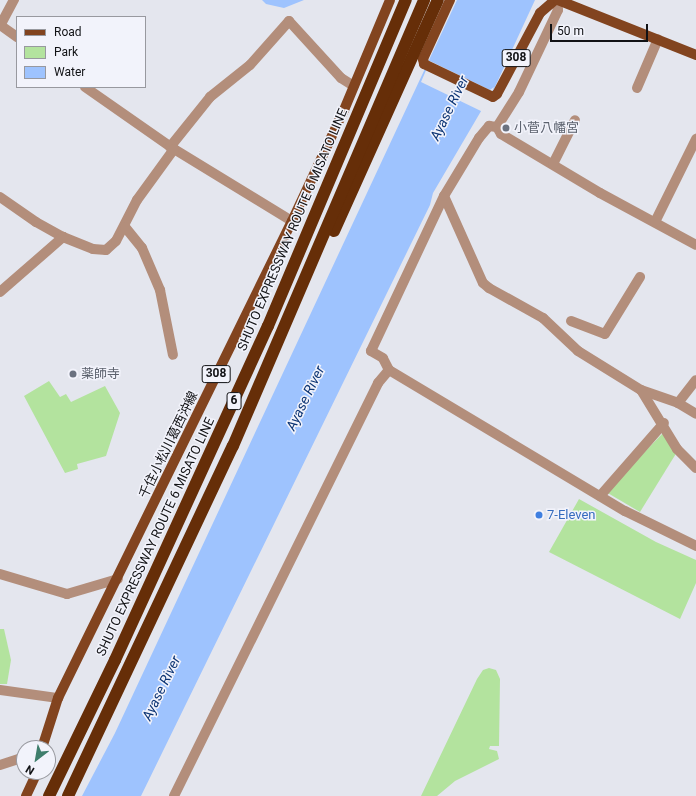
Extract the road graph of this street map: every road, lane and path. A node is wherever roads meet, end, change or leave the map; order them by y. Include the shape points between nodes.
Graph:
1 (14, 0) edge
2 (390, 0) edge
3 (406, 0) edge
4 (424, 0) edge
5 (431, 0) edge
6 (438, 0) edge
7 (450, 0) edge
8 (556, 0) edge
9 (0, 25) edge
10 (16, 36) edge
11 (658, 39) junction
12 (696, 55) edge
13 (354, 86) junction
14 (86, 88) edge
15 (637, 88) dead end
16 (575, 120) dead end
17 (497, 127) junction
18 (696, 139) edge
19 (172, 148) junction
20 (553, 164) junction
21 (444, 196) junction
22 (0, 197) edge
23 (292, 221) junction
24 (655, 222) junction
25 (125, 227) junction
26 (63, 237) junction
27 (696, 245) edge
28 (640, 277) dead end
29 (0, 292) edge
30 (268, 326) junction
31 (563, 337) junction
32 (173, 355) dead end
33 (389, 370) junction
34 (696, 380) edge
35 (641, 390) junction
36 (678, 403) junction
37 (696, 414) edge
38 (664, 423) junction
39 (234, 446) junction
40 (696, 468) edge
41 (600, 496) junction
42 (696, 546) edge
43 (0, 574) edge
44 (118, 579) junction
45 (0, 690) edge
46 (58, 698) junction
47 (45, 740) edge
48 (16, 760) edge
49 (0, 765) edge
50 (33, 780) edge
51 (26, 796) edge
52 (49, 796) edge
53 (68, 796) edge
54 (174, 796) edge

1 - 9 street
2 - 13 main road, 千住小松川葛西沖線 / 308
3 - 30 highway, SHUTO EXPRESSWAY ROUTE 6 MISATO LINE / 6
4 - 39 highway, 6
5 - 30 highway
6 - 39 highway via 285,341
7 - 8 main road, 308 via 423,59 427,67 488,96 497,94 540,13
8 - 11 main road
8 - 17 street via 558,10 519,92
9 - 10 street
11 - 12 main road
11 - 15 street
13 - 19 street via 341,78 289,21 250,65 210,97
13 - 23 main road, 千住小松川葛西沖線 / 308
14 - 19 street
16 - 20 street
17 - 20 street via 501,134
17 - 21 street via 489,126 479,138
18 - 24 street
19 - 23 street
19 - 25 street via 136,200
20 - 24 street
21 - 31 street via 483,283 543,318
21 - 33 street via 371,351 383,358
22 - 26 street
23 - 44 main road, 千住小松川葛西沖線 / 308
24 - 27 street
25 - 26 street via 106,250 93,249
25 - 32 street via 142,248 160,290
26 - 29 street
28 - 31 street via 605,334 569,319
30 - 52 highway, SHUTO EXPRESSWAY ROUTE 6 MISATO LINE / 6 via 115,660
31 - 35 street via 578,351
33 - 41 street
33 - 54 street via 378,382
34 - 36 street
35 - 36 street
35 - 38 street
36 - 37 street
38 - 40 street via 677,449
38 - 41 street
39 - 53 highway, 6
41 - 42 street via 664,532
43 - 44 street via 67,594
44 - 46 main road, 千住小松川葛西沖線 / 308
45 - 46 street
46 - 47 main road, 千住小松川葛西沖線 / 308
48 - 49 street
50 - 51 main road

